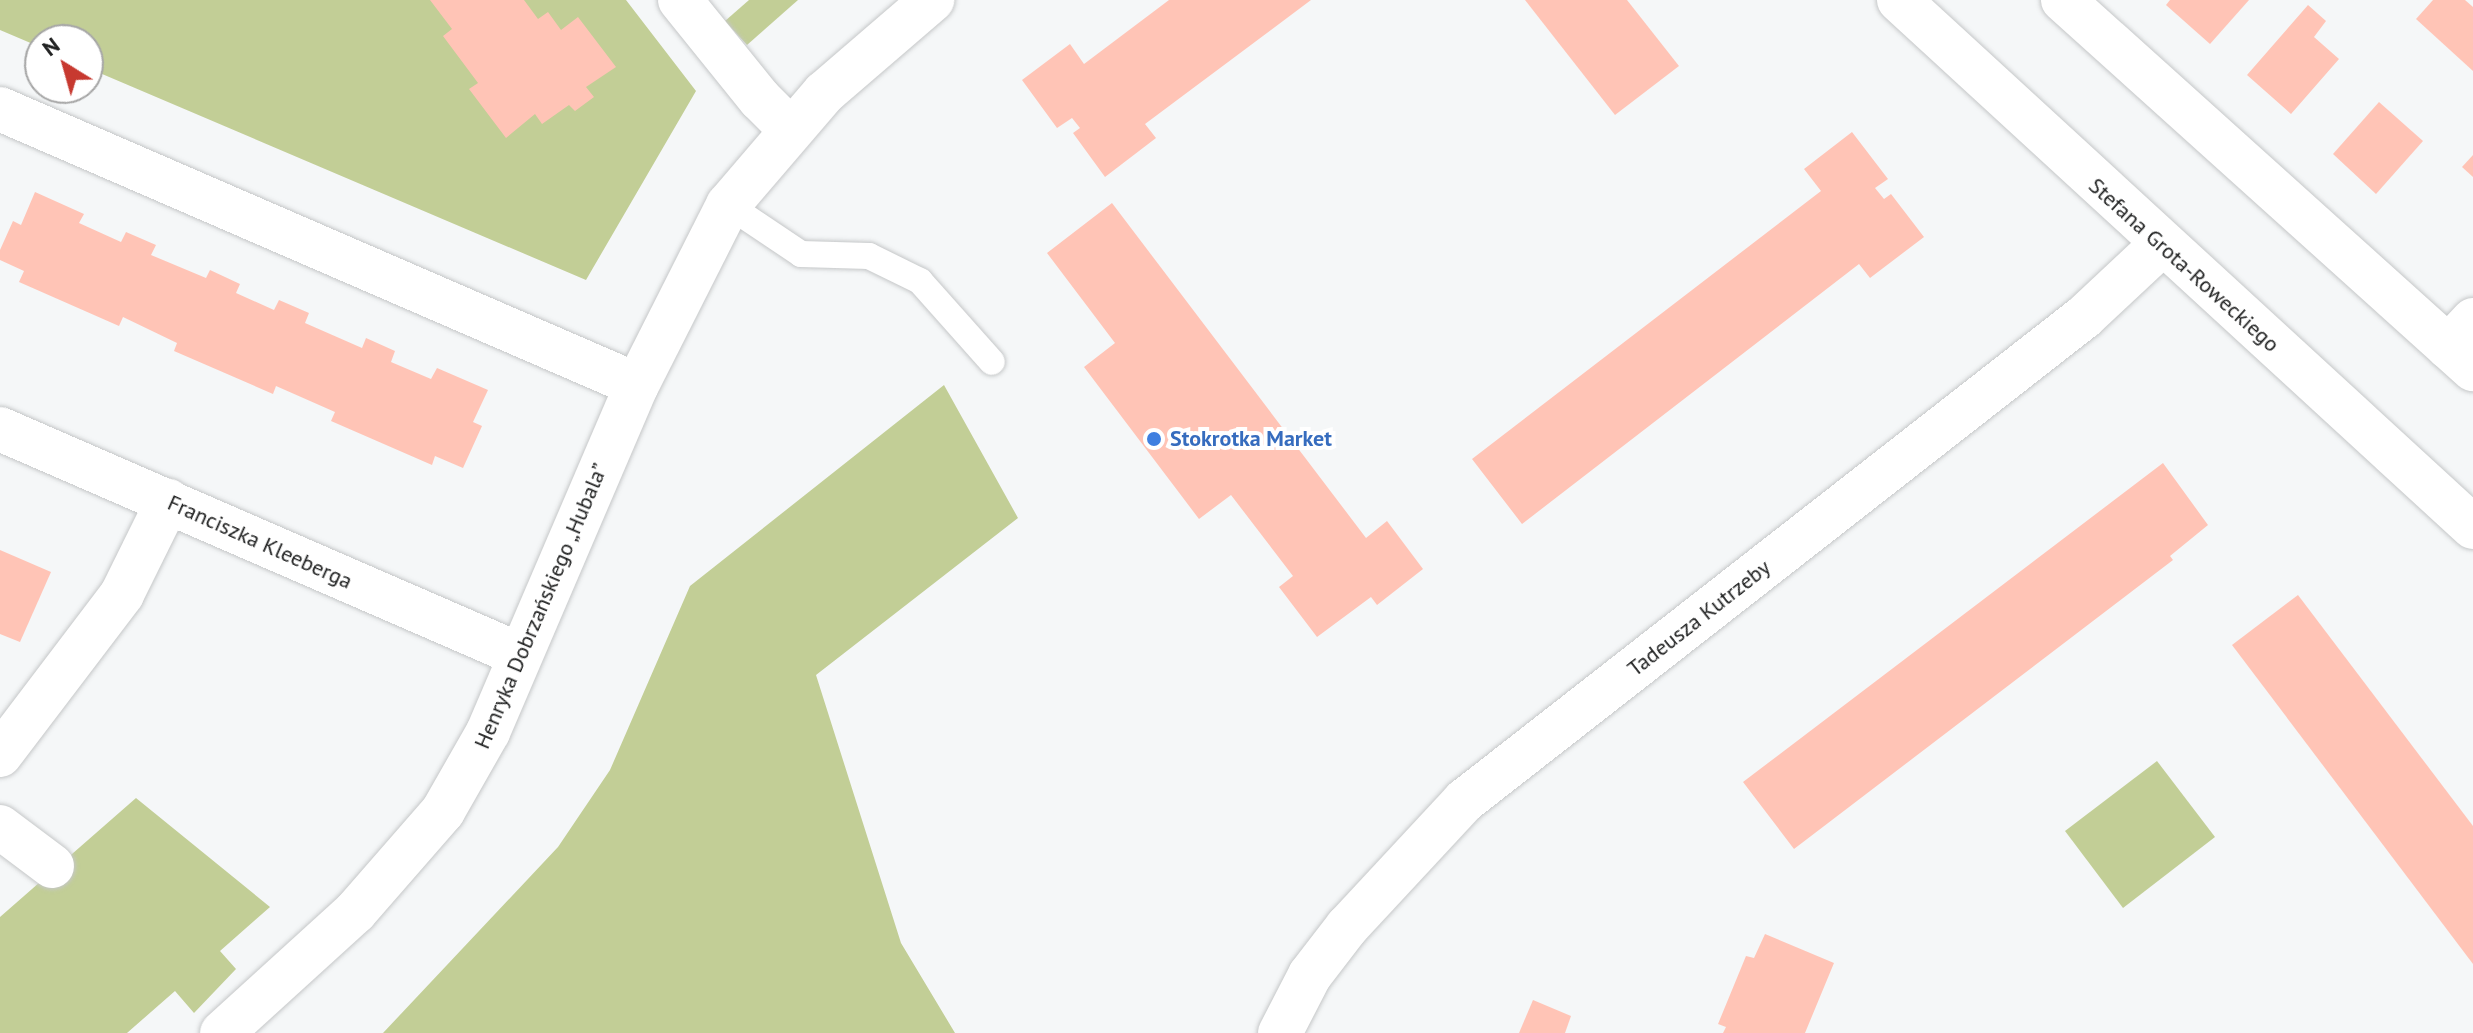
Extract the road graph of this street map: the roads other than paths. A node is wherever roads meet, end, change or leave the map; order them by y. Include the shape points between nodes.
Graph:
1 (680, 0) edge
2 (932, 0) edge
3 (1899, 0) edge
4 (2063, 0) edge
5 (0, 109) edge
6 (790, 129) junction
7 (728, 205) junction
8 (2162, 244) junction
9 (2465, 345) edge
10 (992, 362) dead end
11 (637, 385) junction
12 (0, 429) edge
13 (168, 501) junction
14 (2473, 527) edge
15 (520, 655) junction
16 (0, 755) edge
17 (0, 827) edge
18 (52, 866) dead end
19 (222, 1033) edge
20 (1280, 1033) edge

1 - 6 street
2 - 6 street, Henryka Dobrzańskiego „Hubala”
3 - 8 street, Stefana Grota-Roweckiego
4 - 9 street
5 - 11 street
6 - 7 street, Henryka Dobrzańskiego „Hubala”
7 - 10 lane via 801,254 869,256 920,281
7 - 11 street, Henryka Dobrzańskiego „Hubala”
8 - 14 street, Stefana Grota-Roweckiego
8 - 20 street, Tadeusza Kutrzeby via 2084,317 1464,801 1347,927 1310,975
11 - 15 street, Henryka Dobrzańskiego „Hubala”
12 - 13 street, Franciszka Kleeberga
13 - 15 street, Franciszka Kleeberga
13 - 16 street via 122,594
15 - 19 street, Henryka Dobrzańskiego „Hubala” via 467,774 414,849 355,912
17 - 18 street

